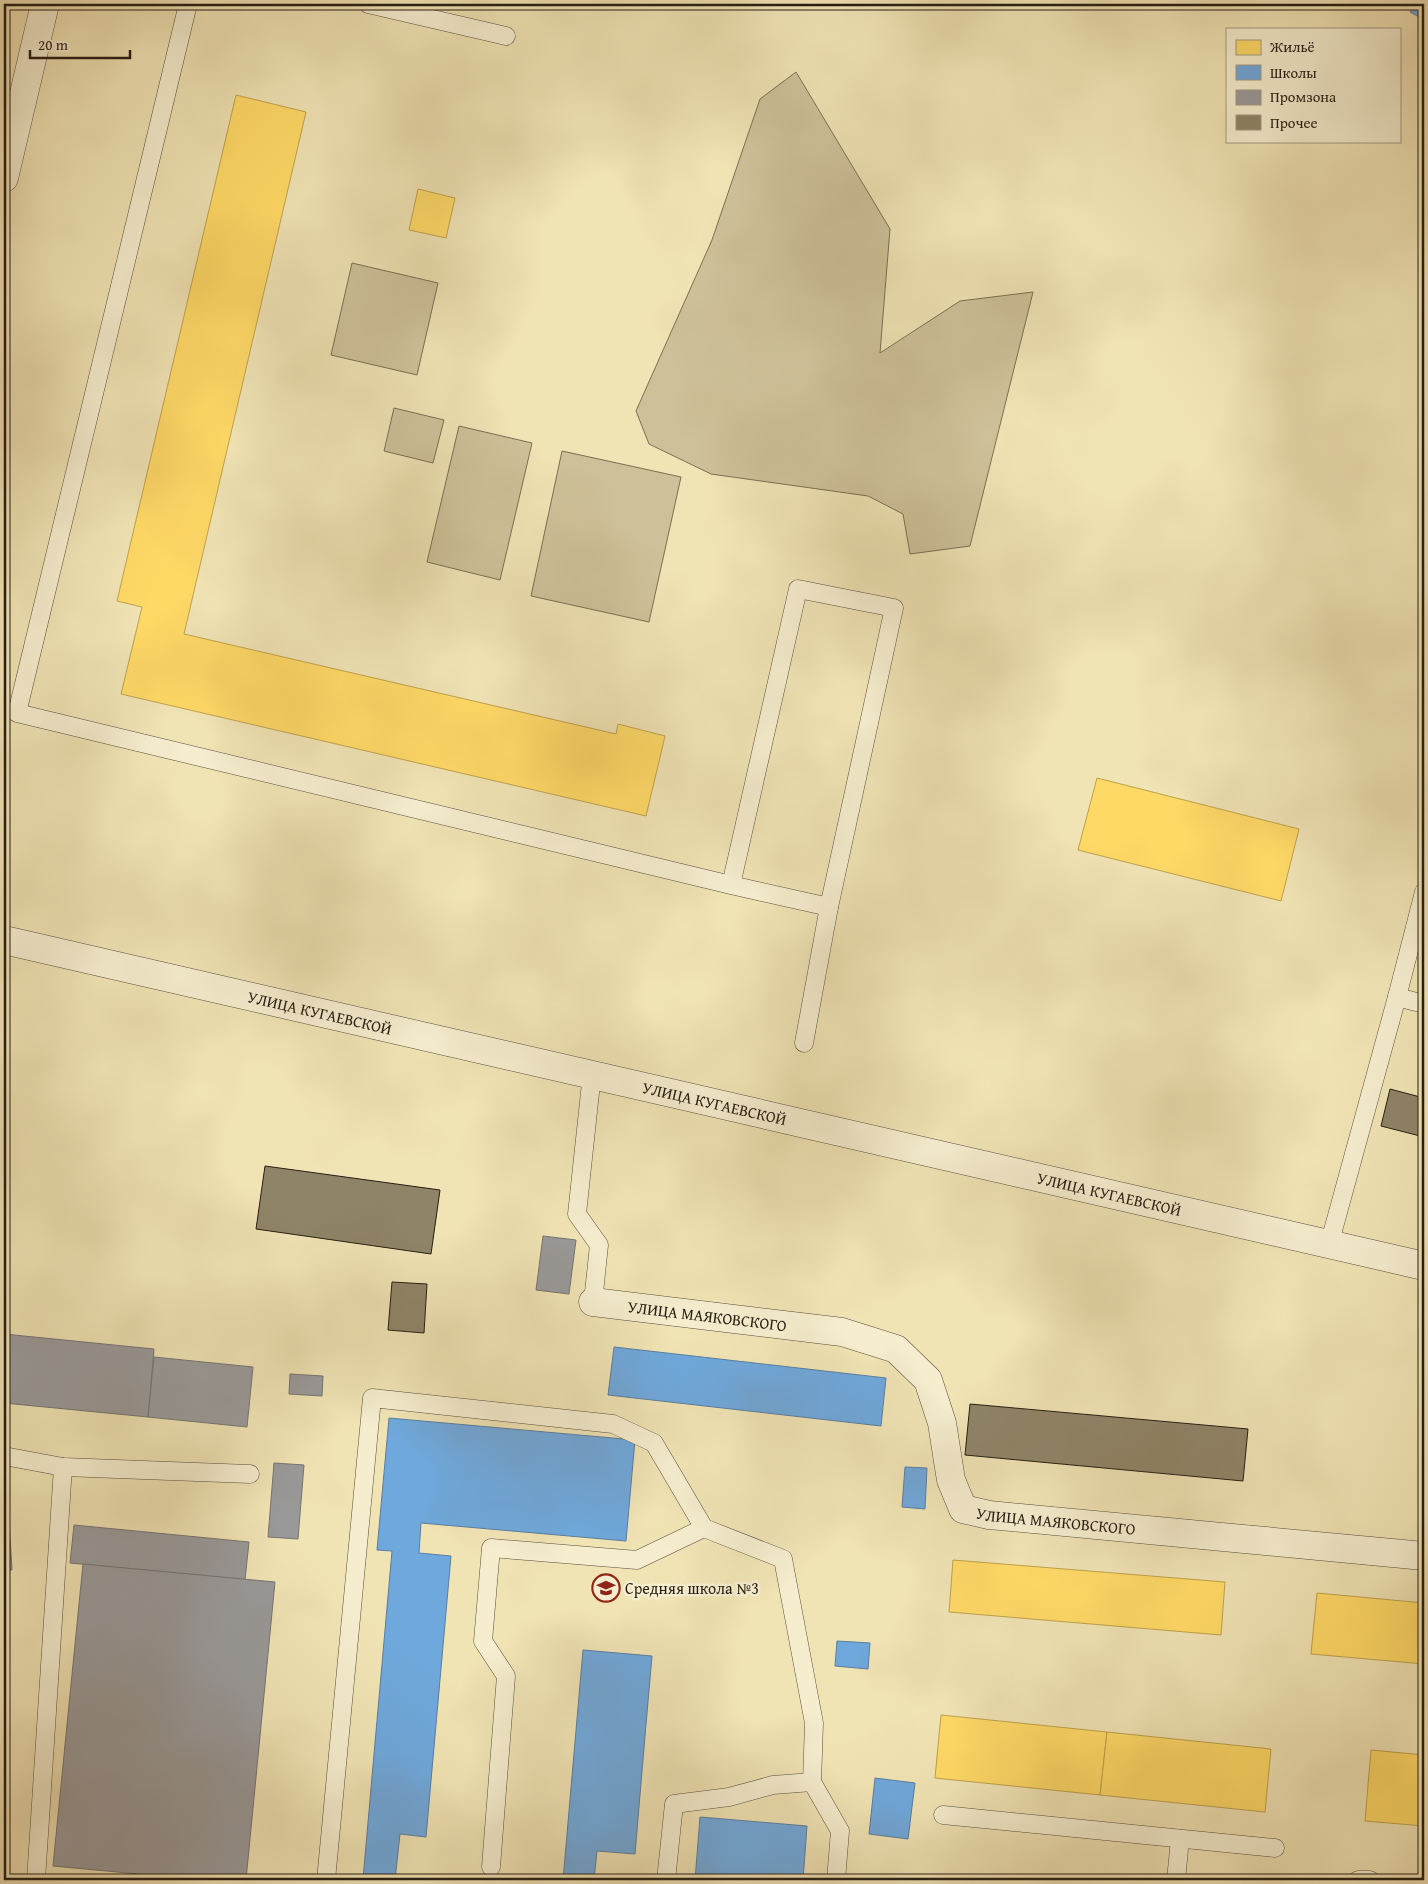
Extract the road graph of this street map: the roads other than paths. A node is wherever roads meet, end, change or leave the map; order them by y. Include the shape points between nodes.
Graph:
1 (45, 4) edge
2 (188, 4) edge
3 (368, 4) edge
4 (506, 36) dead end
5 (4, 178) edge
6 (731, 885) junction
7 (1424, 892) edge
8 (829, 907) junction
9 (4, 940) edge
10 (1398, 996) junction
11 (1424, 1004) edge
12 (804, 1043) dead end
13 (592, 1074) junction
14 (1329, 1245) junction
15 (1424, 1266) edge
16 (593, 1302) joint
17 (4, 1456) edge
18 (63, 1467) junction
19 (250, 1474) dead end
20 (704, 1528) junction
21 (1424, 1556) edge
22 (812, 1782) junction
23 (943, 1815) dead end
24 (1180, 1838) junction
25 (1275, 1848) dead end
26 (491, 1867) dead end
27 (36, 1880) edge
28 (326, 1880) edge
29 (666, 1880) edge
30 (836, 1880) edge
31 (1176, 1880) edge
32 (1358, 1880) edge
33 (1370, 1880) edge

1 - 5 street
2 - 6 lane via 17,713
3 - 4 lane
6 - 8 lane
6 - 8 lane via 798,589 894,608
7 - 10 lane
8 - 12 lane
9 - 13 street, УЛИЦА КУГАЕВСКОЙ
10 - 11 lane
10 - 14 lane
13 - 14 street, УЛИЦА КУГАЕВСКОЙ
13 - 16 lane via 577,1214 599,1245
14 - 15 street, УЛИЦА КУГАЕВСКОЙ
16 - 21 street, УЛИЦА МАЯКОВСКОГО via 842,1332 896,1349 928,1380 942,1422 951,1480 963,1509 990,1515
17 - 18 lane
18 - 19 lane
18 - 27 lane
20 - 22 lane via 783,1559 814,1723
20 - 26 lane via 637,1560 491,1548 483,1641 506,1676
20 - 28 lane via 654,1443 613,1424 372,1398
22 - 29 lane via 773,1785 729,1797 674,1804
22 - 30 lane via 840,1831
23 - 24 lane
24 - 25 lane
24 - 31 lane
32 - 33 lane

